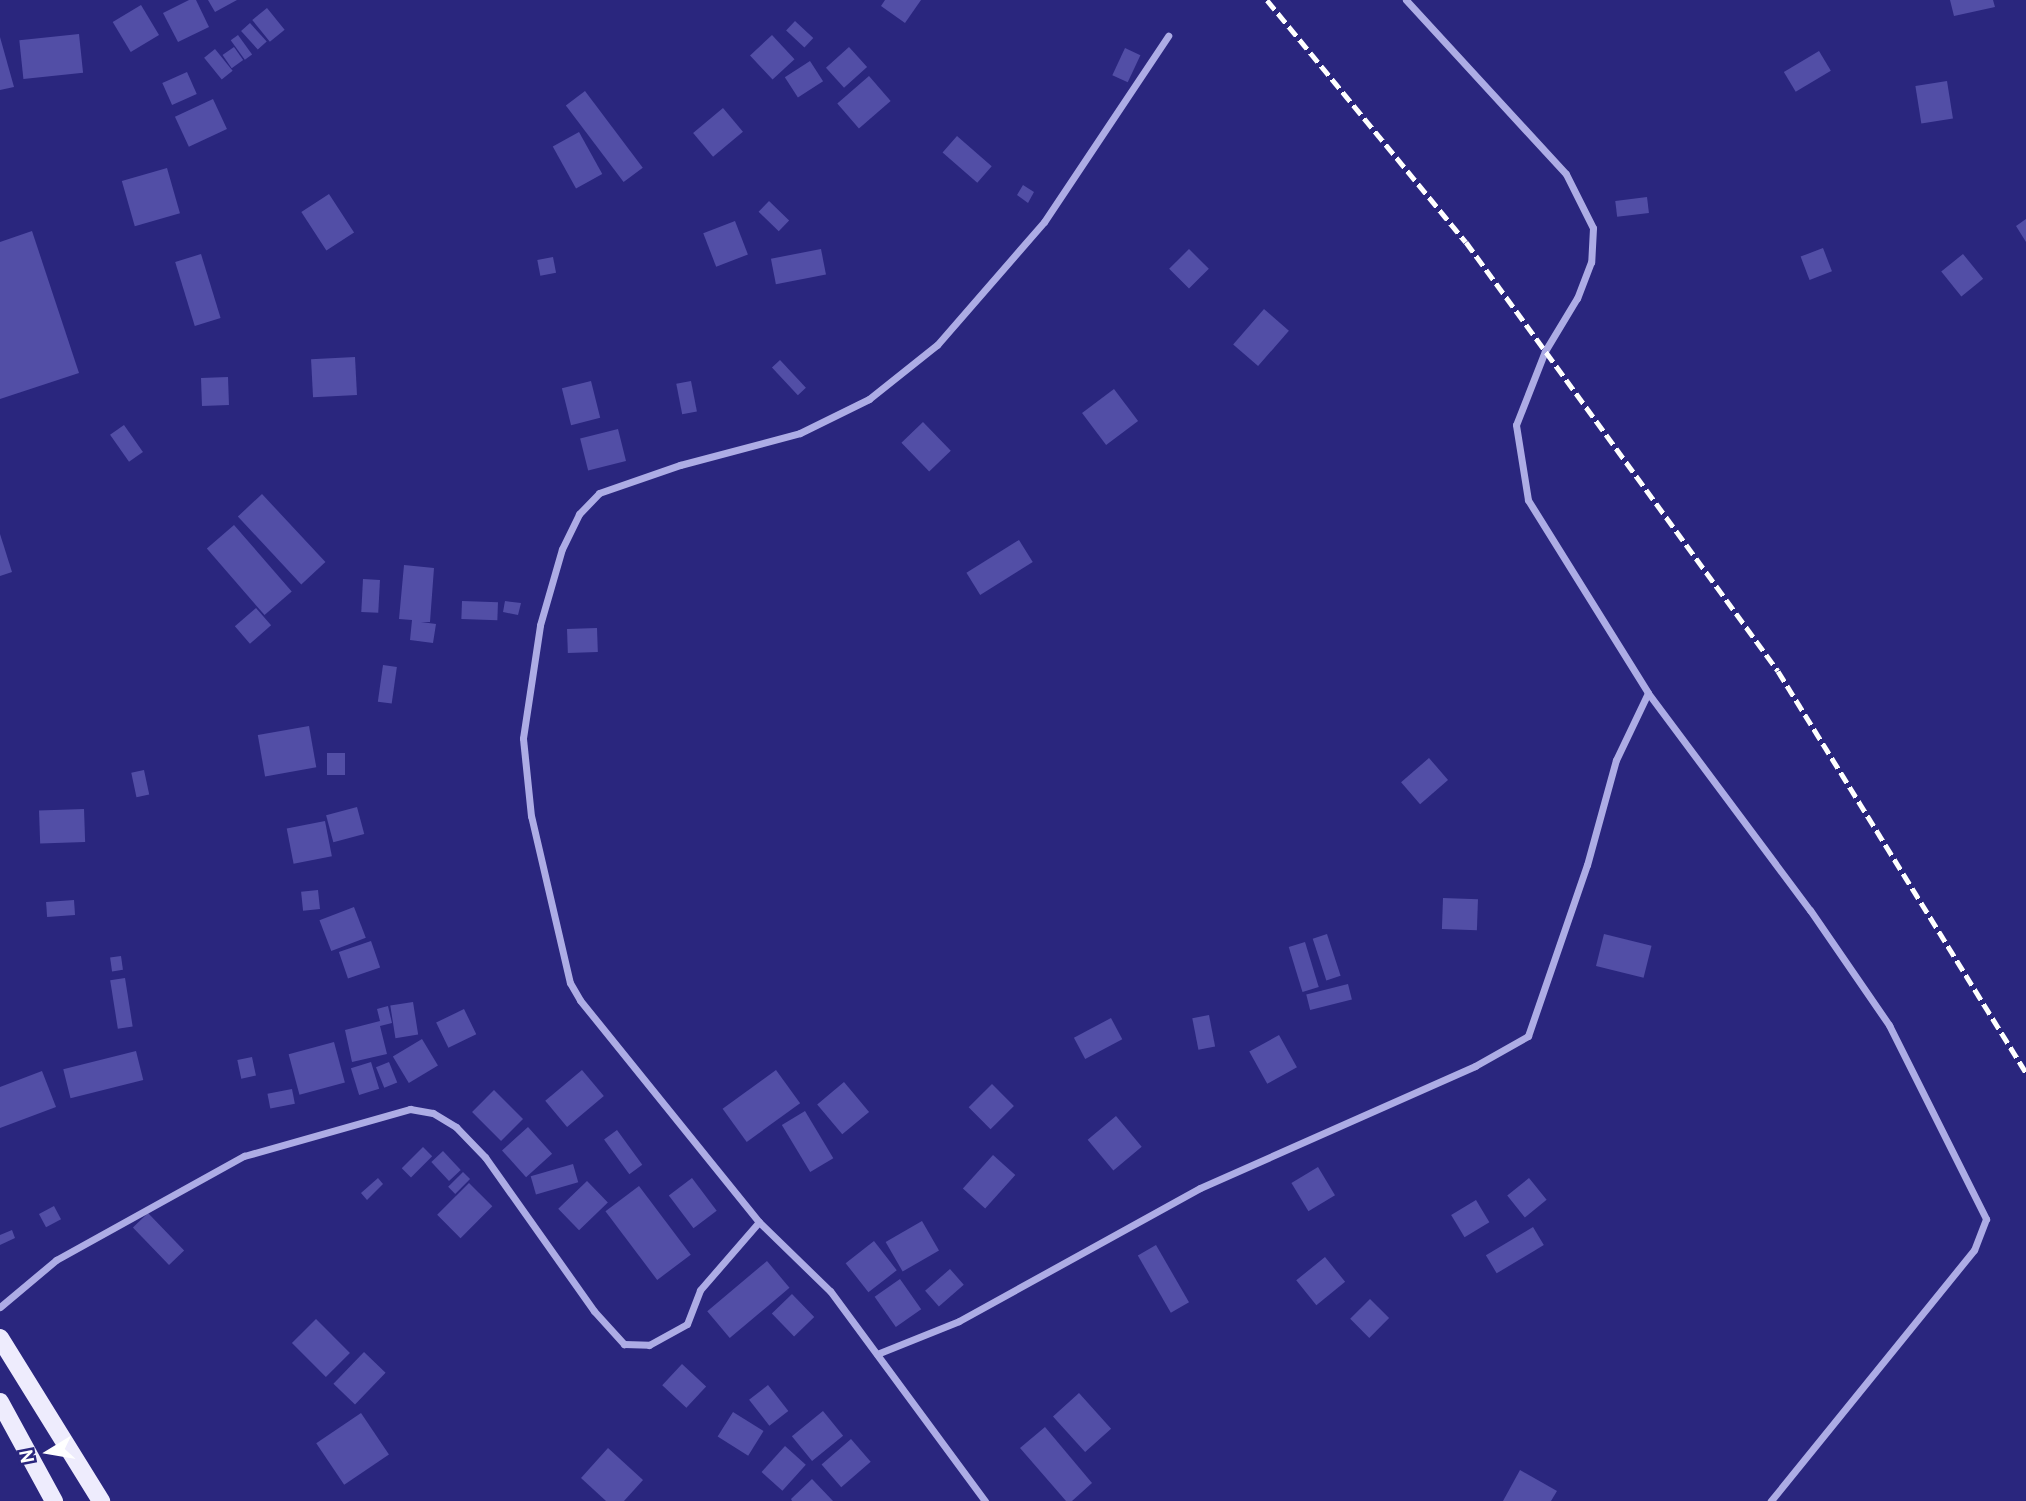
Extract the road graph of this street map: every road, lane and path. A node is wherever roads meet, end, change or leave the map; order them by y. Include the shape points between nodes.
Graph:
1 (1406, 0) edge
2 (1168, 36) dead end
3 (1648, 692) junction
4 (759, 1222) junction
5 (0, 1307) edge
6 (0, 1338) edge
7 (877, 1354) junction
8 (0, 1402) edge
9 (54, 1501) edge
10 (101, 1501) edge
11 (985, 1501) edge
12 (1771, 1501) edge

1 - 3 street via 1566,174 1593,228 1591,262 1545,351 1517,425 1520,459 1528,500
2 - 4 street via 1044,222 937,345 869,399 800,433 598,493 579,514 562,549 540,625 523,738 531,816 570,983
3 - 7 street via 1616,760 1587,865 1528,1036 1475,1066 1200,1188 959,1321
3 - 12 street via 1889,1025 1986,1219 1974,1250
4 - 5 street via 699,1290 687,1324 649,1345 624,1344 593,1311 485,1157 456,1127 433,1113 410,1109 244,1156 56,1260
4 - 7 street via 831,1291
6 - 10 main road
7 - 11 street
8 - 9 main road

